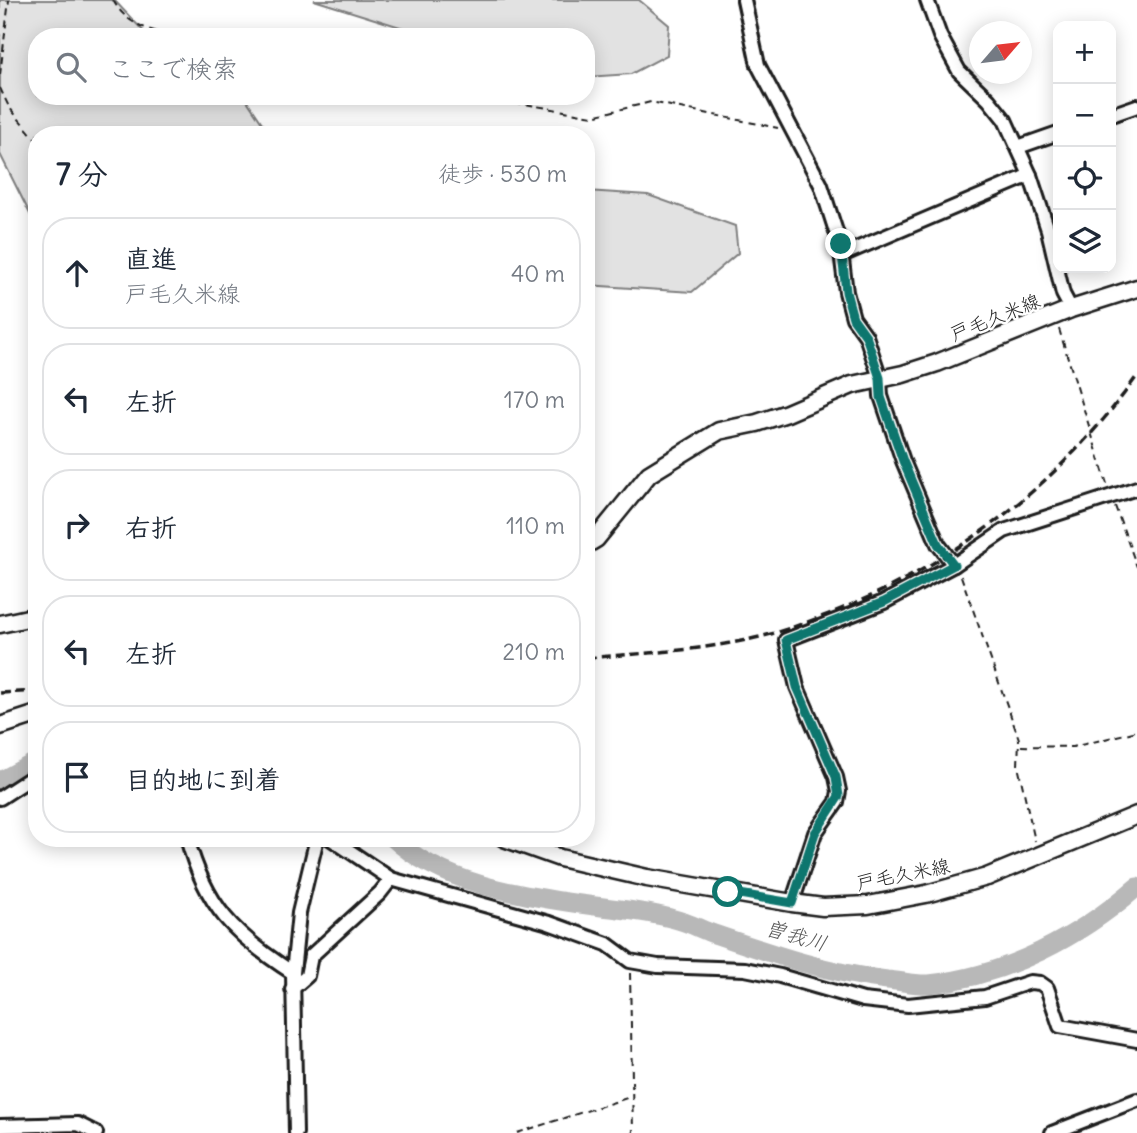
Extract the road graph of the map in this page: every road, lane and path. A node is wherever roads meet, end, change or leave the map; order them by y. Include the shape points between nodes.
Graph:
1 (9, 0) edge
2 (113, 0) edge
3 (744, 0) edge
4 (927, 0) edge
5 (0, 15) edge
6 (7, 16) junction
7 (151, 28) edge
8 (0, 75) edge
9 (0, 88) edge
10 (530, 105) edge
11 (1137, 106) edge
12 (1116, 113) edge
13 (28, 130) edge
14 (793, 131) junction
15 (1053, 135) edge
16 (1018, 148) junction
17 (1030, 175) junction
18 (842, 255) junction
19 (1137, 288) edge
20 (1071, 309) junction
21 (1051, 317) junction
22 (880, 378) junction
23 (1137, 488) edge
24 (1111, 496) junction
25 (595, 540) edge
26 (954, 565) junction
27 (1137, 567) edge
28 (28, 618) edge
29 (0, 624) edge
30 (28, 717) edge
31 (0, 726) edge
32 (1137, 731) edge
33 (1020, 746) junction
34 (28, 780) edge
35 (0, 798) edge
36 (1137, 815) edge
37 (190, 847) edge
38 (315, 847) edge
39 (341, 847) edge
40 (529, 847) edge
41 (1040, 856) junction
42 (391, 879) junction
43 (792, 903) junction
44 (630, 961) junction
45 (293, 973) junction
46 (292, 989) junction
47 (1137, 1040) edge
48 (631, 1097) junction
49 (1137, 1100) edge
50 (0, 1126) edge
51 (96, 1133) edge
52 (296, 1133) edge
53 (517, 1133) edge
54 (633, 1133) edge
55 (1052, 1133) edge

1 - 6 path
2 - 7 path via 120,14
3 - 14 street via 758,65
4 - 16 street via 958,71 1006,121
5 - 6 path
6 - 8 path
9 - 13 path
10 - 14 path via 593,116 651,102
11 - 12 street
14 - 18 street via 821,185
15 - 16 street
16 - 17 street
17 - 18 street
17 - 20 street
18 - 22 street via 853,318 866,336
19 - 20 main road, 戸毛久米線
20 - 21 main road, 戸毛久米線
21 - 22 main road, 戸毛久米線 via 937,363
21 - 24 path
22 - 25 main road, 戸毛久米線 via 757,423 719,431 649,474
22 - 26 street via 881,397 903,461 938,544
23 - 24 street
24 - 26 street via 1004,531
24 - 27 path
26 - 33 path via 964,580
26 - 43 street via 884,602 786,640 797,687 839,791 837,802 815,833
28 - 29 main road
30 - 31 main road
32 - 33 path via 1073,747
33 - 41 path via 1018,766
34 - 35 street
36 - 41 main road, 戸毛久米線
37 - 45 street via 199,876 222,916
38 - 45 street via 299,913
39 - 42 street
40 - 43 main road, 戸毛久米線 via 635,875
41 - 43 main road, 戸毛久米線 via 987,877 868,905
42 - 44 street via 549,923 607,944
42 - 46 street via 311,956 307,976
44 - 47 street via 745,969 863,1000 908,1004 985,997 1040,983 1060,1026
44 - 48 path
45 - 46 street
46 - 52 street
48 - 53 path
48 - 54 path
49 - 55 street
50 - 51 street via 78,1124

